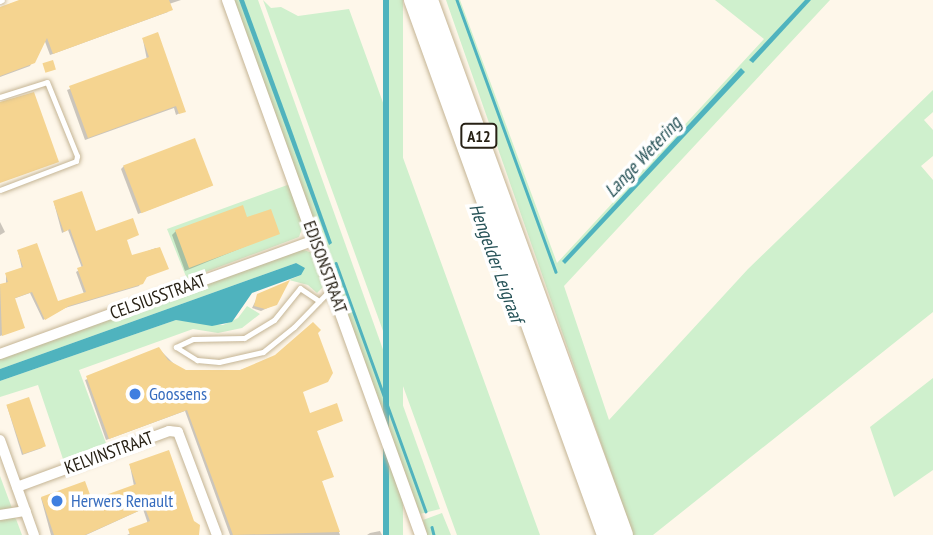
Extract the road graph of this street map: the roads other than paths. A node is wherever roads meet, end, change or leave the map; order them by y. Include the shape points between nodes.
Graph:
1 (228, 0) edge
2 (413, 0) edge
3 (429, 0) edge
4 (0, 97) edge
5 (0, 190) edge
6 (315, 240) junction
7 (332, 287) junction
8 (319, 301) junction
9 (0, 354) edge
10 (0, 440) edge
11 (17, 487) junction
12 (26, 511) junction
13 (0, 514) edge
14 (34, 535) edge
15 (216, 535) edge
16 (421, 535) edge
17 (606, 535) edge
18 (624, 535) edge

1 - 6 street, EDISONSTRAAT
2 - 17 highway, A12
3 - 18 highway, A12
4 - 5 lane via 47,82 77,156 76,162
6 - 7 street, EDISONSTRAAT
6 - 9 street, CELSIUSSTRAAT
7 - 8 lane
7 - 16 street, EDISONSTRAAT
8 - 8 lane via 264,352 241,359 197,360 176,347 193,340 244,338 274,320 300,288
10 - 11 street
11 - 12 street
11 - 15 street, KELVINSTRAAT via 169,431 178,432
12 - 13 street
12 - 14 street

